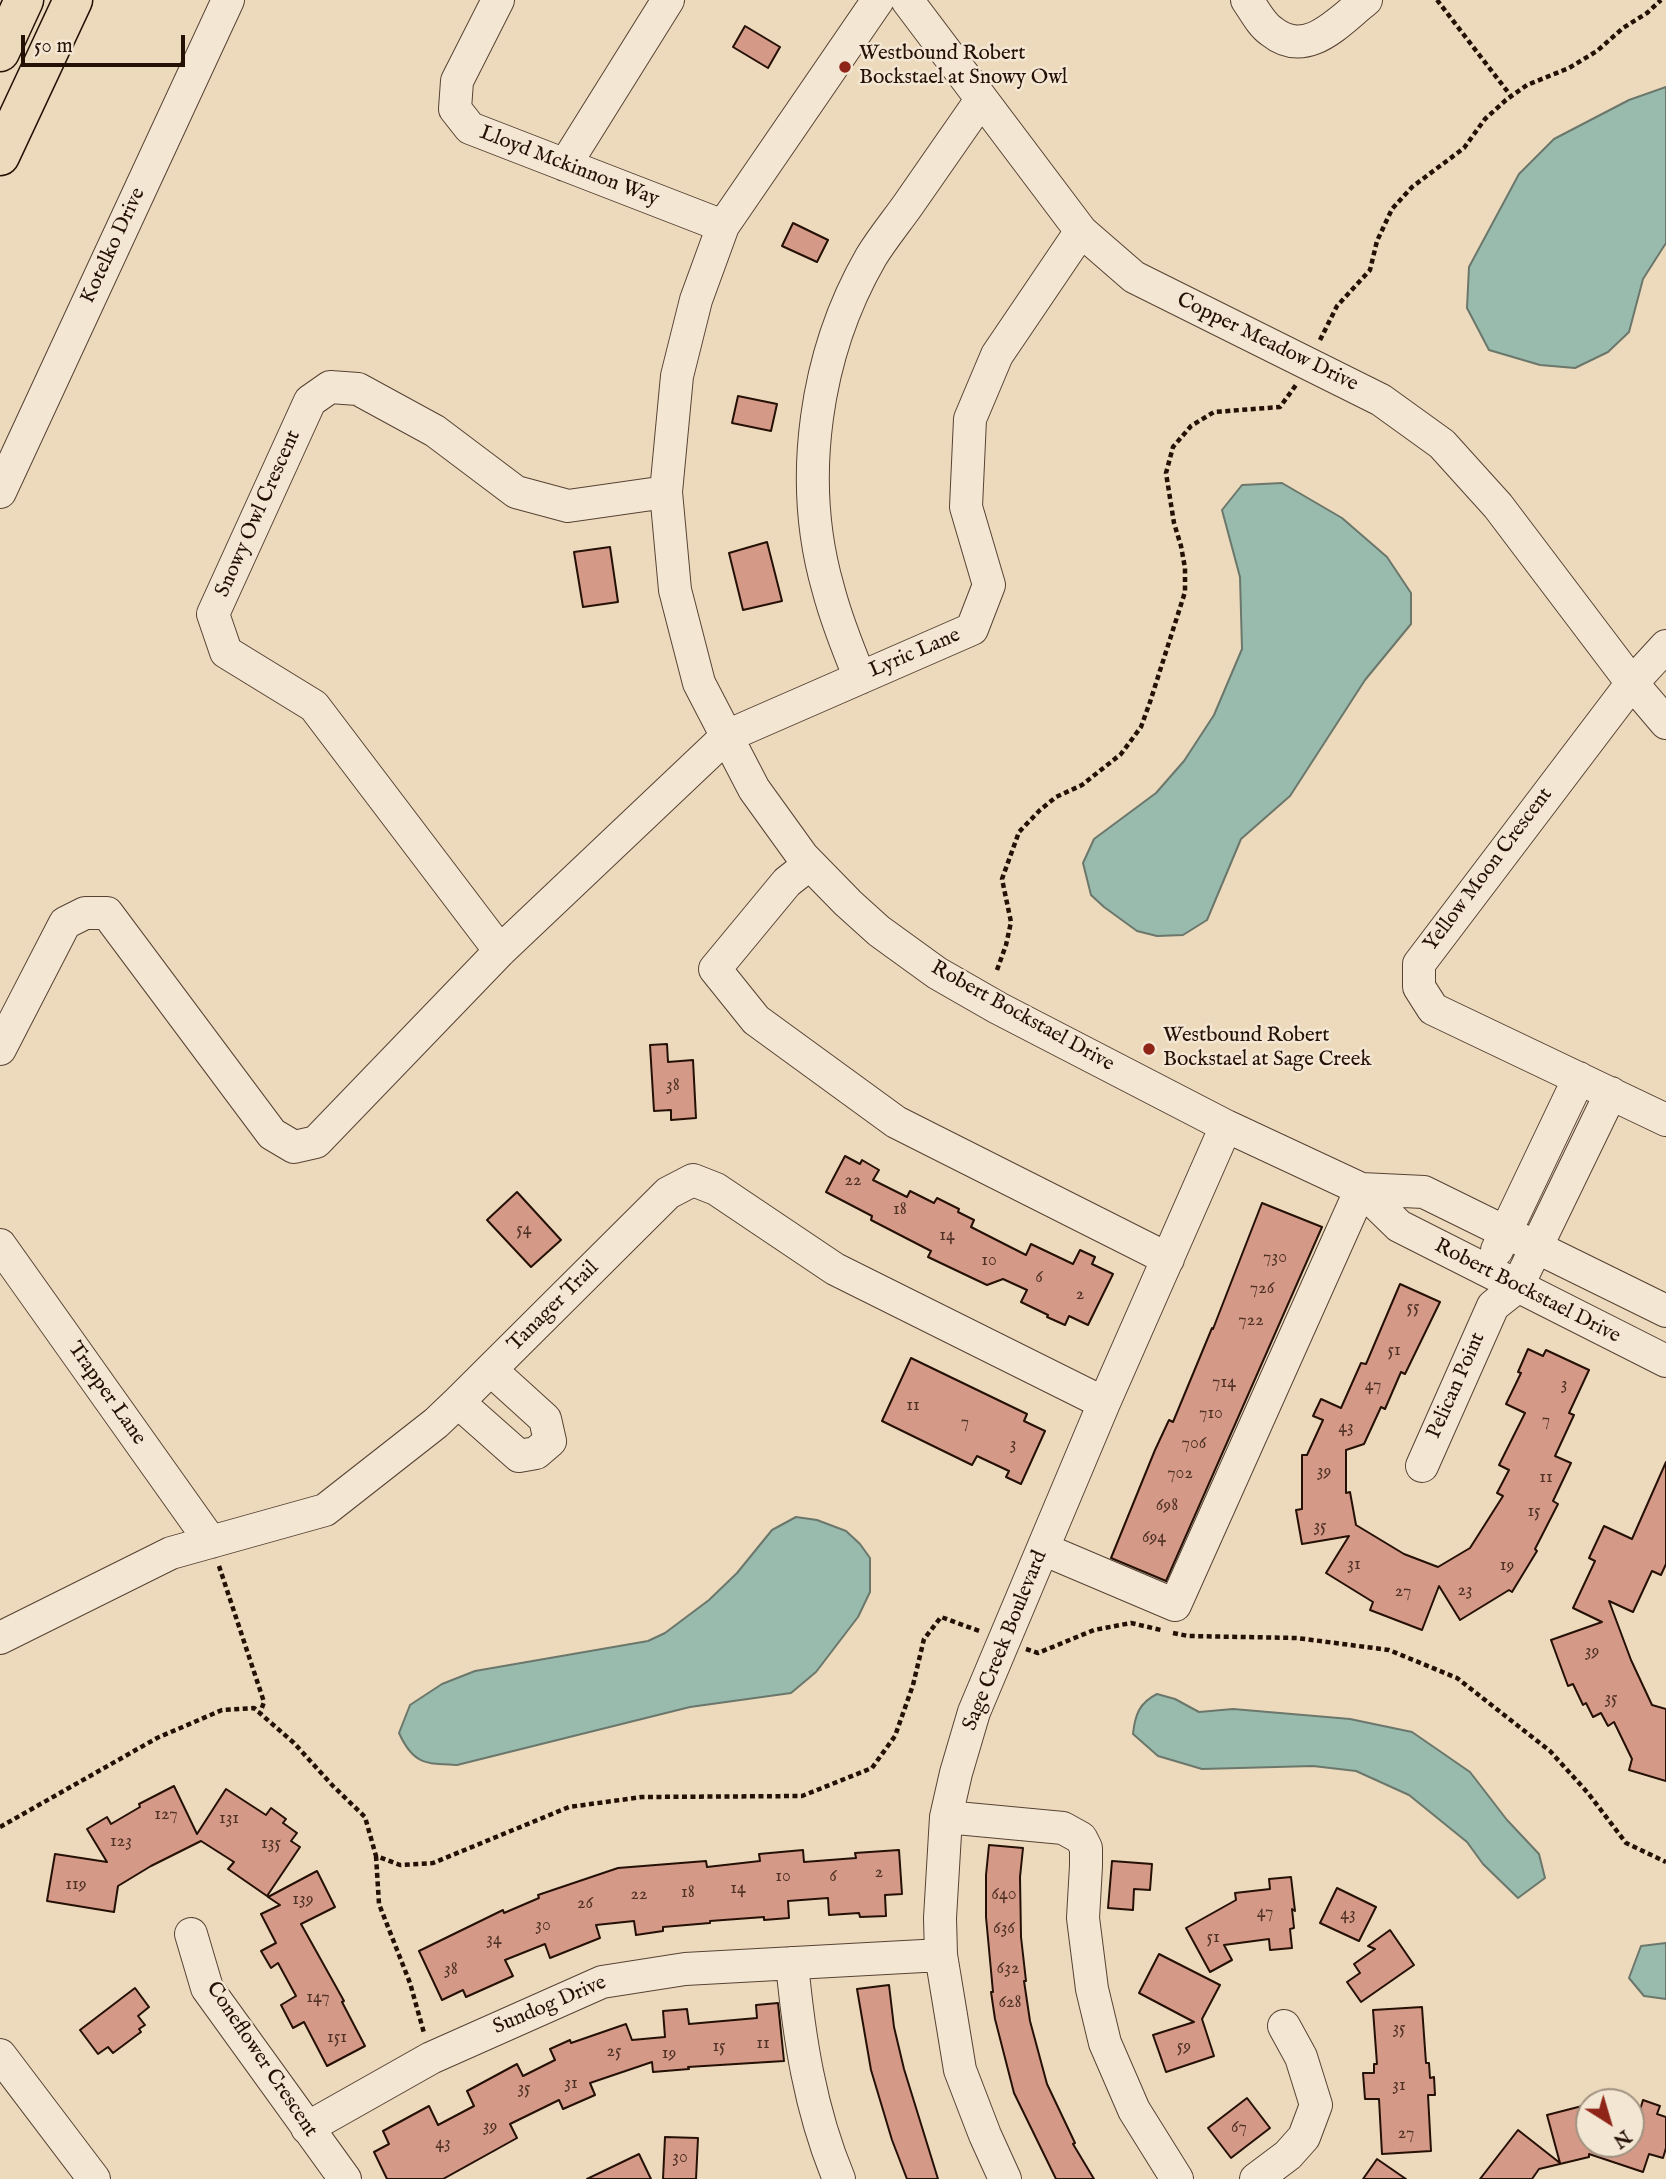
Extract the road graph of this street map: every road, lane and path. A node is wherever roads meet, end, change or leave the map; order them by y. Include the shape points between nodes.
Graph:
1 (24, 0) edge
2 (73, 0) edge
3 (228, 0) edge
4 (498, 0) edge
5 (668, 0) edge
6 (878, 0) edge
7 (907, 0) edge
8 (1247, 0) edge
9 (1366, 0) edge
10 (1437, 0) edge
11 (1661, 0) edge
12 (0, 52) edge
13 (1511, 96) junction
14 (981, 100) junction
15 (0, 156) edge
16 (565, 165) junction
17 (723, 226) junction
18 (1081, 231) junction
19 (1307, 364) junction
20 (0, 492) edge
21 (666, 492) junction
22 (1666, 646) edge
23 (860, 678) junction
24 (1632, 683) junction
25 (1666, 723) edge
26 (727, 736) junction
27 (810, 864) junction
28 (500, 951) junction
29 (997, 970) dead end
30 (0, 1049) edge
31 (1579, 1078) junction
32 (1611, 1093) junction
33 (1666, 1120) edge
34 (1226, 1126) junction
35 (1361, 1189) junction
36 (1505, 1233) junction
37 (0, 1245) edge
38 (1535, 1247) junction
39 (1168, 1259) junction
40 (1487, 1272) junction
41 (1505, 1297) junction
42 (1666, 1311) edge
43 (1666, 1362) edge
44 (491, 1370) junction
45 (458, 1402) junction
46 (1104, 1403) junction
47 (1422, 1466) dead end
48 (211, 1542) junction
49 (1043, 1549) junction
50 (0, 1638) edge
51 (1004, 1640) junction
52 (260, 1713) junction
53 (946, 1817) junction
54 (0, 1827) edge
55 (376, 1856) junction
56 (1666, 1862) edge
57 (191, 1934) dead end
58 (941, 1955) junction
59 (792, 1963) junction
60 (1284, 2026) dead end
61 (0, 2055) edge
62 (431, 2058) junction
63 (307, 2129) junction
64 (94, 2179) edge
65 (345, 2179) edge
66 (839, 2179) edge
67 (1005, 2179) edge
68 (1177, 2179) edge
69 (1256, 2179) edge

1 - 12 highway
2 - 15 highway
3 - 20 street, Kotelko Drive
4 - 16 street, Lloyd Mckinnon Way via 457,81 455,109 470,128
5 - 16 street
6 - 17 street, Robert Bockstael Drive
7 - 14 street, Copper Meadow Drive
8 - 9 street via 1269,31 1291,43 1316,39
10 - 13 path
11 - 13 path via 1597,51
13 - 19 path via 1485,119 1464,148 1412,187 1392,209 1370,270 1337,306
14 - 18 street, Copper Meadow Drive
14 - 23 street via 871,257 828,360 813,470 817,525 827,586
16 - 17 street, Lloyd Mckinnon Way
17 - 21 street, Robert Bockstael Drive via 696,300 677,376
18 - 19 street, Copper Meadow Drive via 1134,277
18 - 23 street, Lyric Lane via 997,355 970,419 966,506 989,585 972,629
19 - 24 street, Copper Meadow Drive via 1381,400 1442,444 1498,506
19 - 29 path via 1280,407 1214,412 1191,426 1173,447 1166,473 1185,568 1185,592 1150,702 1141,727 1121,754 1082,785 1056,797 1019,832 1002,879 1011,922
21 - 26 street, Robert Bockstael Drive via 675,590 699,683
21 - 28 street, Snowy Owl Crescent via 568,506 516,492 435,431 358,390 330,387 310,401 213,614 226,652 314,706
22 - 24 street, Yellow Moon Crescent
23 - 26 street, Lyric Lane
24 - 25 street, Copper Meadow Drive
24 - 31 street, Yellow Moon Crescent via 1419,964 1419,987 1433,1009
26 - 27 street, Robert Bockstael Drive via 754,789
26 - 28 street
27 - 34 street, Robert Bockstael Drive via 879,931 937,973
27 - 39 street via 788,882 715,969 756,1020 896,1122
28 - 30 street via 316,1142 294,1147 272,1134 107,914 85,913 65,923
31 - 32 street, Yellow Moon Crescent
31 - 36 street
32 - 33 street, Yellow Moon Crescent
32 - 38 street
34 - 35 street, Robert Bockstael Drive
34 - 39 street, Sage Creek Boulevard
35 - 36 street, Robert Bockstael Drive via 1424,1192
35 - 40 street, Robert Bockstael Drive via 1398,1226
35 - 49 street via 1175,1605
36 - 38 street, Robert Bockstael Drive
36 - 40 street
37 - 48 street, Trapper Lane
38 - 41 street
38 - 42 street, Robert Bockstael Drive
39 - 46 street, Sage Creek Boulevard
40 - 41 street, Robert Bockstael Drive
41 - 43 street, Robert Bockstael Drive
41 - 47 street, Pelican Point
44 - 45 street, Tanager Trail
44 - 45 street via 545,1419 550,1441 536,1453 519,1456
44 - 46 street, Tanager Trail via 668,1193 694,1180 716,1189 835,1269
45 - 48 street, Tanager Trail via 325,1510
46 - 49 street, Sage Creek Boulevard
48 - 50 street, Tanager Trail via 171,1553
48 - 52 path via 264,1702
49 - 51 street, Sage Creek Boulevard
51 - 53 street, Sage Creek Boulevard via 974,1712
51 - 55 path via 942,1617 924,1640 895,1736 872,1768 802,1796 642,1797 569,1807 433,1863 400,1865
51 - 56 path via 1038,1653 1094,1630 1130,1623 1188,1636 1297,1637 1389,1650 1457,1678 1550,1751 1626,1843
52 - 54 path via 254,1708 222,1710 157,1738
52 - 55 path via 365,1817
53 - 58 street, Sage Creek Boulevard
53 - 68 street via 1063,1828 1081,1838 1086,1848 1083,1918 1105,2043 1134,2110
55 - 62 path via 379,1904 410,1983
57 - 63 street, Coneflower Crescent via 207,1988
58 - 59 street, Sundog Drive
58 - 67 street, Sage Creek Boulevard via 960,2070
59 - 62 street, Sundog Drive via 685,1969 602,1982
59 - 66 street via 815,2110
60 - 69 street via 1301,2057 1316,2105 1304,2137
61 - 64 street
62 - 63 street, Sundog Drive
63 - 65 street, Coneflower Crescent

